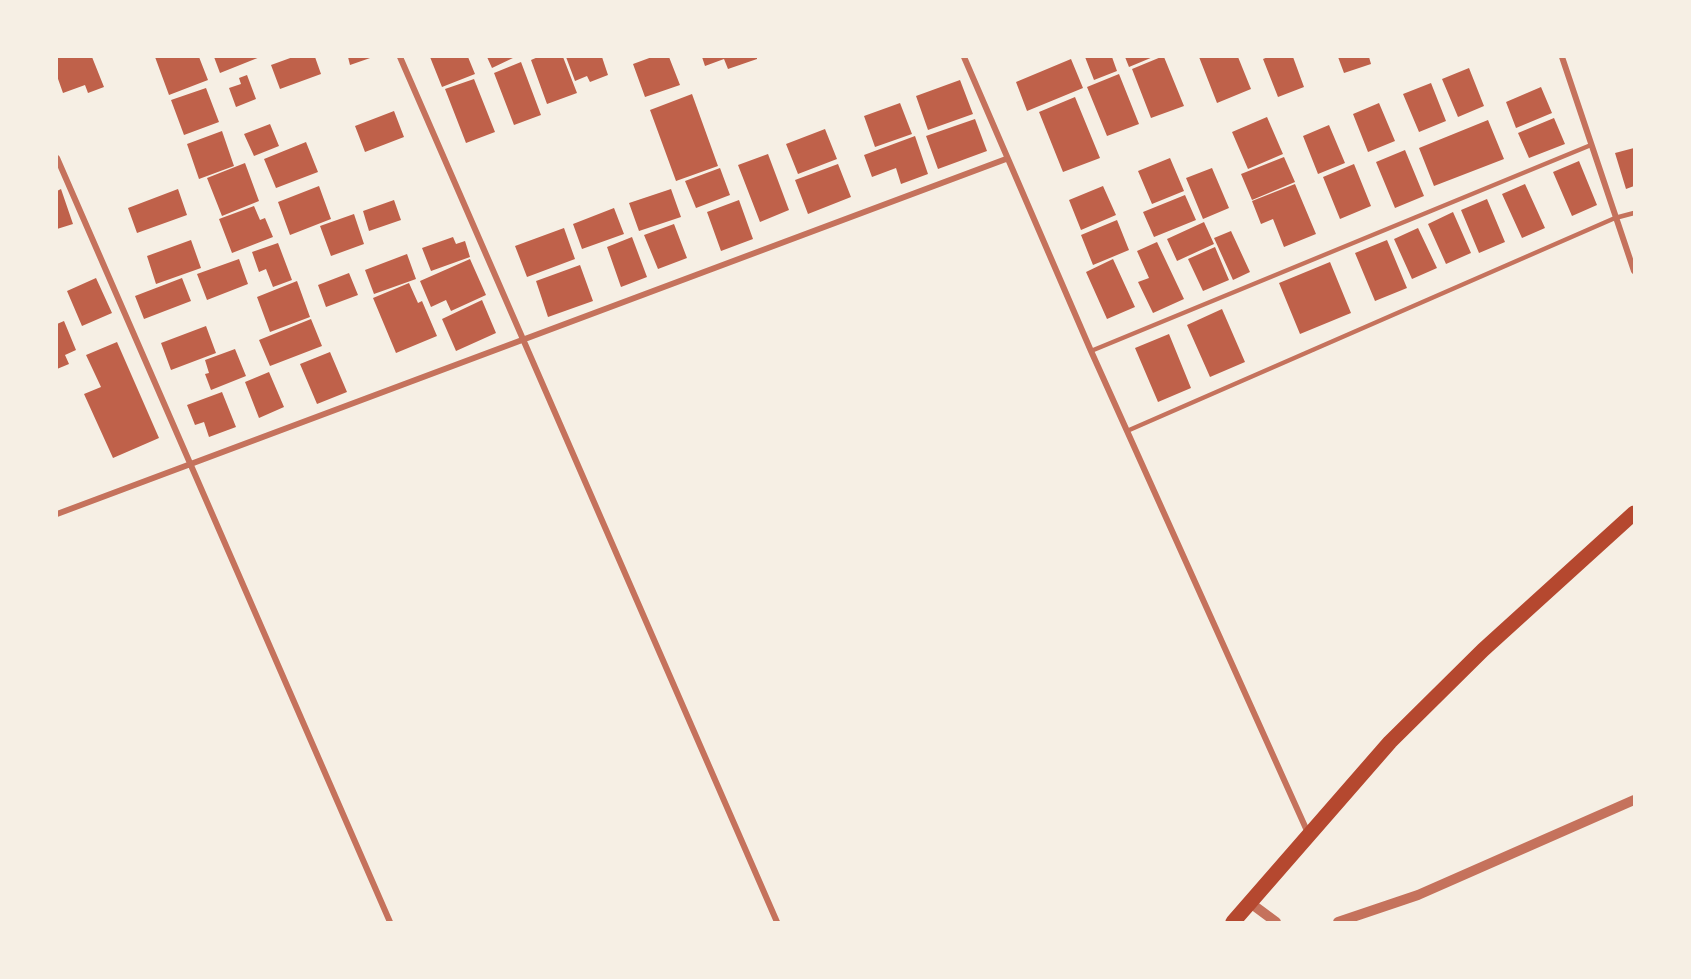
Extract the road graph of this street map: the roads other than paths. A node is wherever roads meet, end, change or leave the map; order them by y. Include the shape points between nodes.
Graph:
1 (400, 57) edge
2 (964, 57) edge
3 (1562, 57) edge
4 (1591, 145) junction
5 (57, 158) edge
6 (1006, 159) junction
7 (1634, 213) edge
8 (1615, 218) junction
9 (1634, 271) edge
10 (522, 340) junction
11 (1091, 351) junction
12 (1127, 431) junction
13 (189, 465) junction
14 (1634, 513) edge
15 (57, 514) edge
16 (1634, 800) edge
17 (1308, 833) junction
18 (1249, 902) junction
19 (390, 922) edge
20 (777, 922) edge
21 (1233, 922) edge
22 (1276, 922) edge
23 (1338, 922) edge

1 - 10 street
2 - 6 street
3 - 4 street
4 - 8 street
4 - 11 lane
5 - 13 street
6 - 10 street
6 - 11 street
7 - 8 lane
8 - 9 street
8 - 12 lane
10 - 13 street
10 - 20 street
11 - 12 street
12 - 17 street
13 - 15 street
13 - 19 street
14 - 17 main road via 1390,741
16 - 23 street via 1418,895
17 - 18 main road
18 - 21 main road
18 - 22 street

